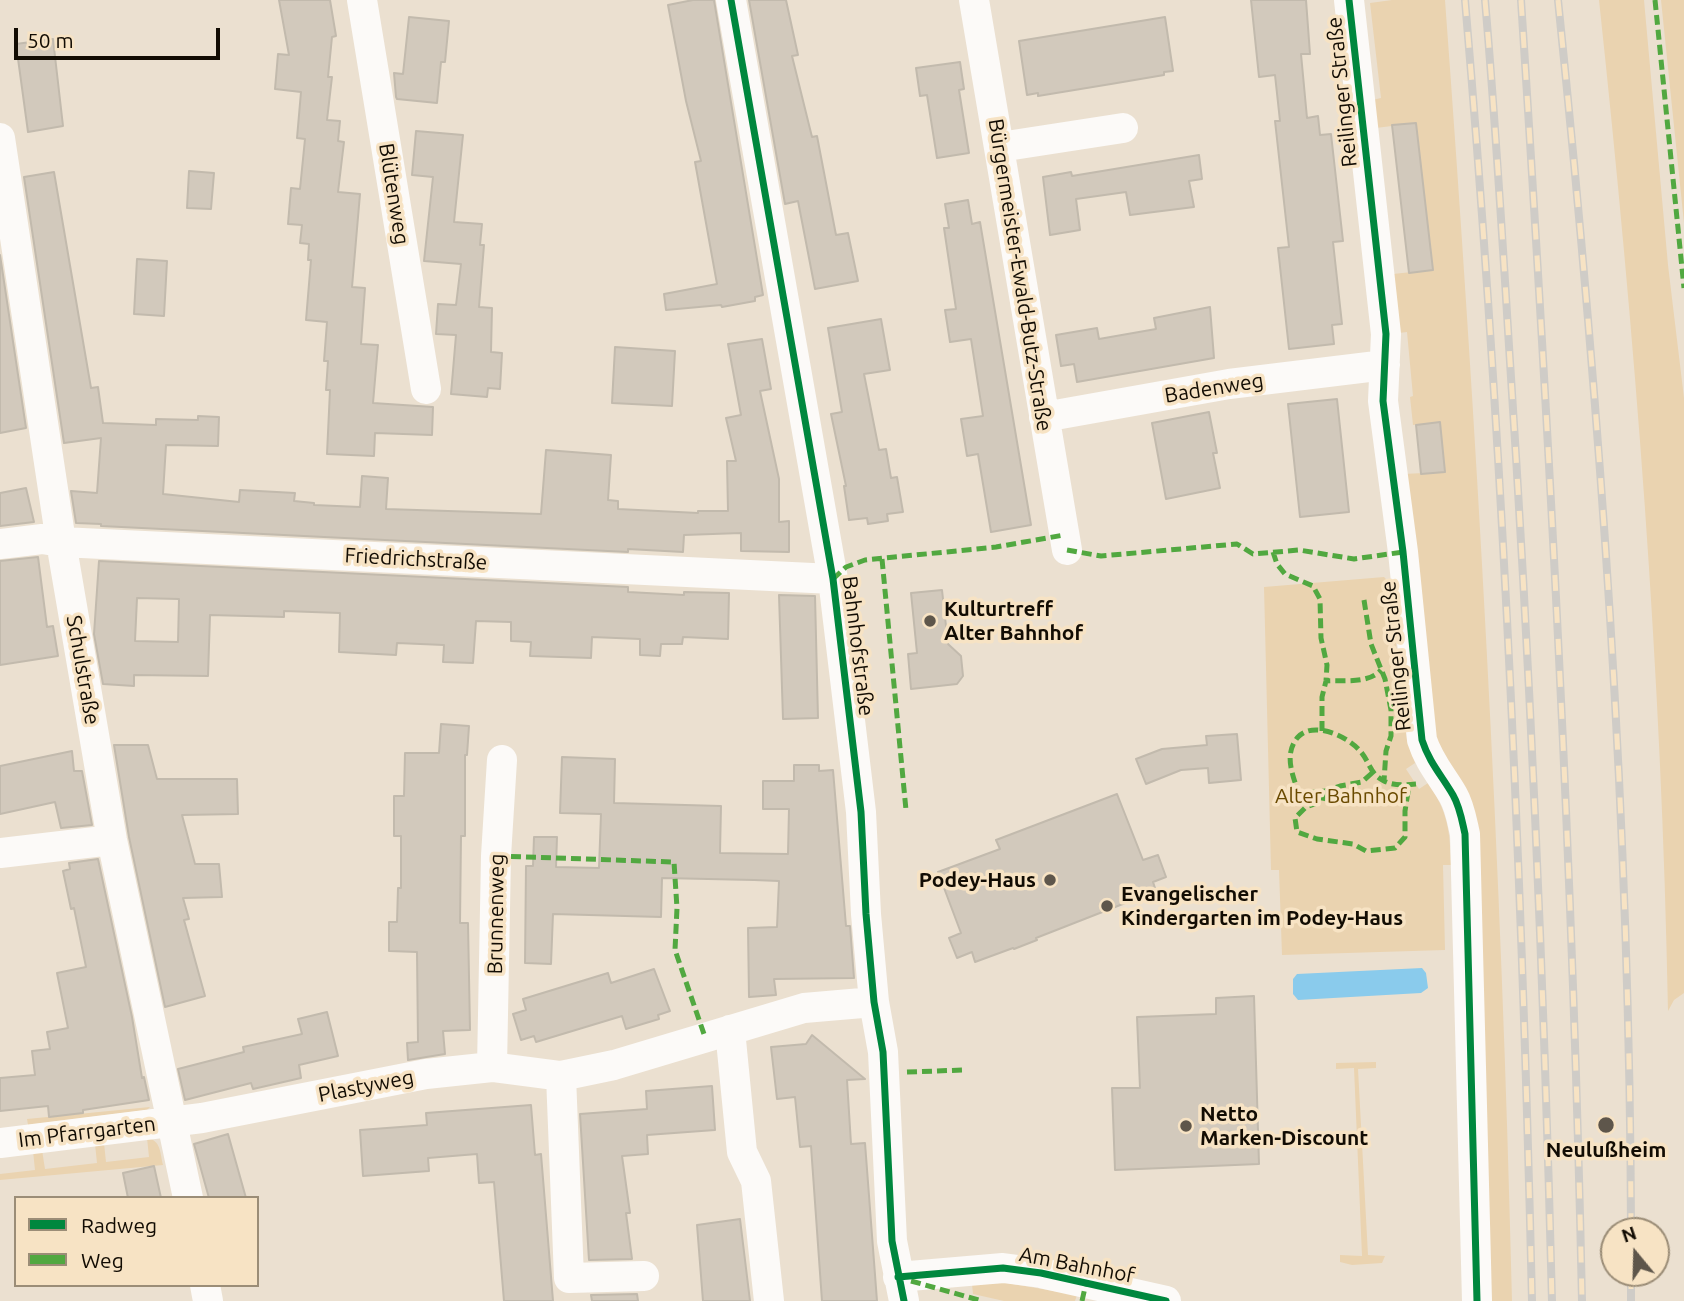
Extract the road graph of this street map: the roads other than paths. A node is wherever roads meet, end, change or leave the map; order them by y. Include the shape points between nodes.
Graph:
1 (362, 0) edge
2 (732, 0) edge
3 (974, 0) edge
4 (1349, 0) edge
5 (1123, 128) dead end
6 (0, 138) edge
7 (1000, 147) junction
8 (1385, 365) junction
9 (426, 389) dead end
10 (1044, 417) junction
11 (61, 542) junction
12 (0, 544) edge
13 (1067, 550) dead end
14 (833, 579) junction
15 (502, 760) dead end
16 (112, 840) junction
17 (0, 853) edge
18 (874, 1002) junction
19 (730, 1030) junction
20 (492, 1067) junction
21 (561, 1076) junction
22 (173, 1122) junction
23 (0, 1143) edge
24 (188, 1196) edge
25 (644, 1276) dead end
26 (901, 1289) edge
27 (769, 1301) edge
28 (1166, 1301) edge
29 (1477, 1301) edge

1 - 9 street, Blütenweg
2 - 14 street, Bahnhofstraße
3 - 7 street, Bürgermeister-Ewald-Butz-Straße
4 - 8 street, Reilinger Straße via 1387,334
5 - 7 street
6 - 11 street, Schulstraße
7 - 10 street, Bürgermeister-Ewald-Butz-Straße
8 - 10 street, Badenweg via 1229,384
8 - 29 street, Reilinger Straße via 1383,401 1422,740 1428,758 1454,797 1465,834
10 - 13 street, Bürgermeister-Ewald-Butz-Straße
11 - 12 street, Friedrichstraße via 42,539
11 - 14 street, Friedrichstraße
11 - 16 street, Schulstraße
14 - 18 street, Bahnhofstraße via 861,812
15 - 20 street, Brunnenweg
16 - 17 street
16 - 22 street, Schulstraße
18 - 19 street, Plastyweg via 804,1008
18 - 26 street, Bahnhofstraße via 883,1052 892,1241
19 - 21 street, Plastyweg
19 - 27 street via 742,1152 756,1181
20 - 21 street, Plastyweg
20 - 22 street, Plastyweg via 426,1074
21 - 25 street via 569,1278
22 - 23 street, Im Pfarrgarten
22 - 24 street, Schulstraße
26 - 28 street, Am Bahnhof via 1003,1268 1041,1272

